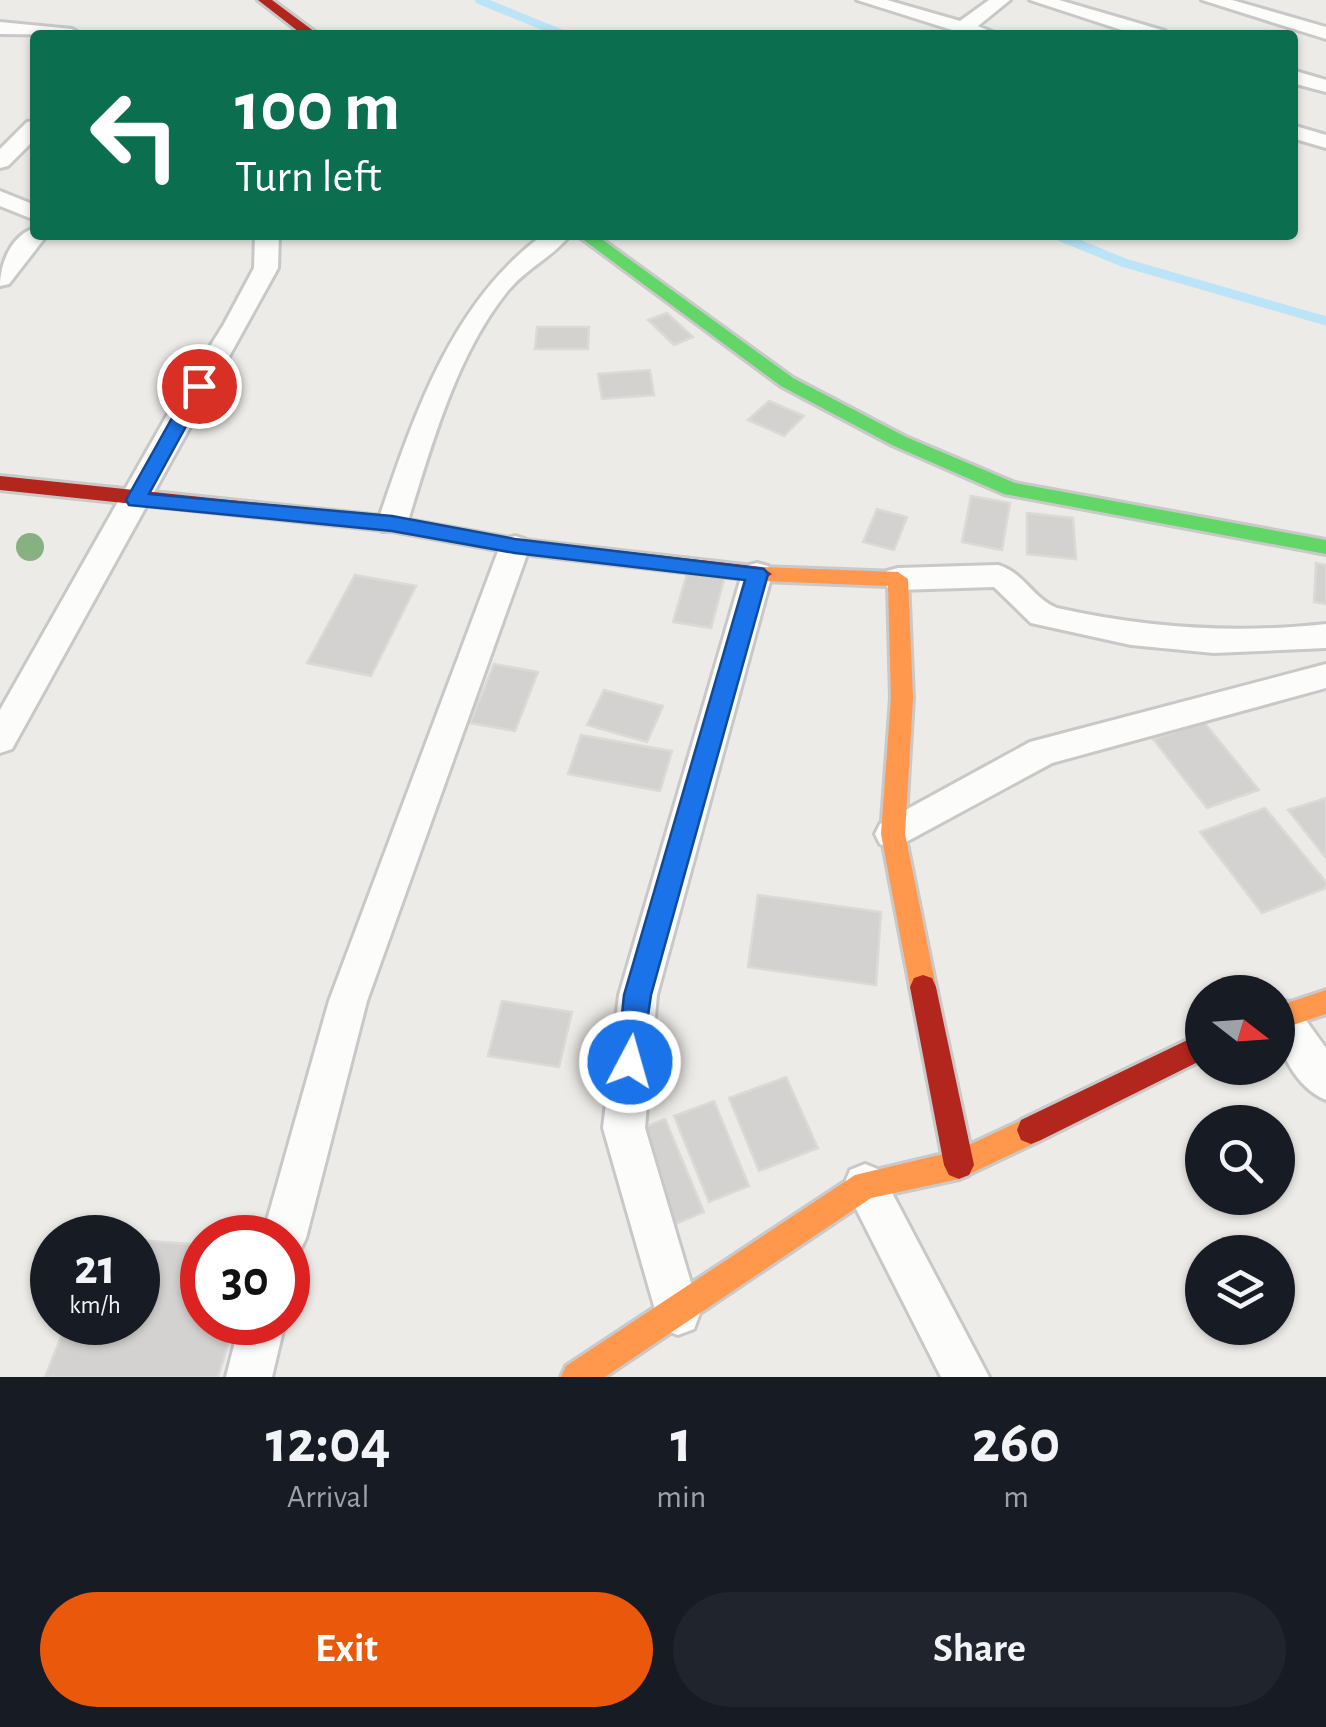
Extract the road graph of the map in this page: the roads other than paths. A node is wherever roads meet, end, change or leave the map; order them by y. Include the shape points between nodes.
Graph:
1 (264, 0) edge
2 (866, 0) edge
3 (1001, 0) edge
4 (1039, 0) edge
5 (1211, 0) edge
6 (1289, 23) edge
7 (964, 27) junction
8 (0, 28) edge
9 (305, 30) edge
10 (973, 30) edge
11 (1141, 30) edge
12 (30, 31) edge
13 (1326, 33) edge
14 (1298, 78) edge
15 (1326, 86) edge
16 (30, 132) edge
17 (1298, 133) edge
18 (1326, 142) edge
19 (0, 160) edge
20 (0, 198) edge
21 (30, 210) edge
22 (31, 240) edge
23 (267, 240) edge
24 (551, 240) edge
25 (592, 240) edge
26 (0, 280) edge
27 (0, 483) edge
28 (136, 500) junction
29 (392, 524) junction
30 (515, 546) junction
31 (1326, 547) edge
32 (757, 574) junction
33 (898, 580) junction
34 (1326, 636) edge
35 (1326, 676) edge
36 (0, 740) edge
37 (893, 834) junction
38 (1326, 1002) edge
39 (1295, 1013) edge
40 (1295, 1039) edge
41 (1185, 1054) edge
42 (1326, 1080) edge
43 (959, 1166) junction
44 (864, 1184) junction
45 (290, 1215) edge
46 (678, 1313) junction
47 (257, 1345) edge
48 (249, 1377) edge
49 (577, 1377) edge
50 (966, 1377) edge

1 - 9 street
2 - 7 street
3 - 7 street
4 - 11 street
5 - 6 street
6 - 13 street
7 - 10 street
8 - 12 street
14 - 15 street
16 - 19 street
17 - 18 street
20 - 21 street
22 - 26 street
23 - 28 street via 266,268
24 - 29 street via 514,268 484,306 414,455
25 - 31 street via 787,382 899,441 1012,489
27 - 28 street
28 - 29 street
28 - 36 street
29 - 30 street
30 - 32 street
30 - 45 street via 348,1001
32 - 33 street
32 - 46 street via 638,995 624,1128
33 - 34 street via 998,576 1012,581 1033,611 1048,617 1169,640 1273,643
33 - 37 street via 902,698
35 - 37 street via 1042,752
37 - 43 street
38 - 39 street
40 - 42 street
41 - 43 street
43 - 44 street
44 - 46 street
44 - 50 street
46 - 49 street
47 - 48 street

